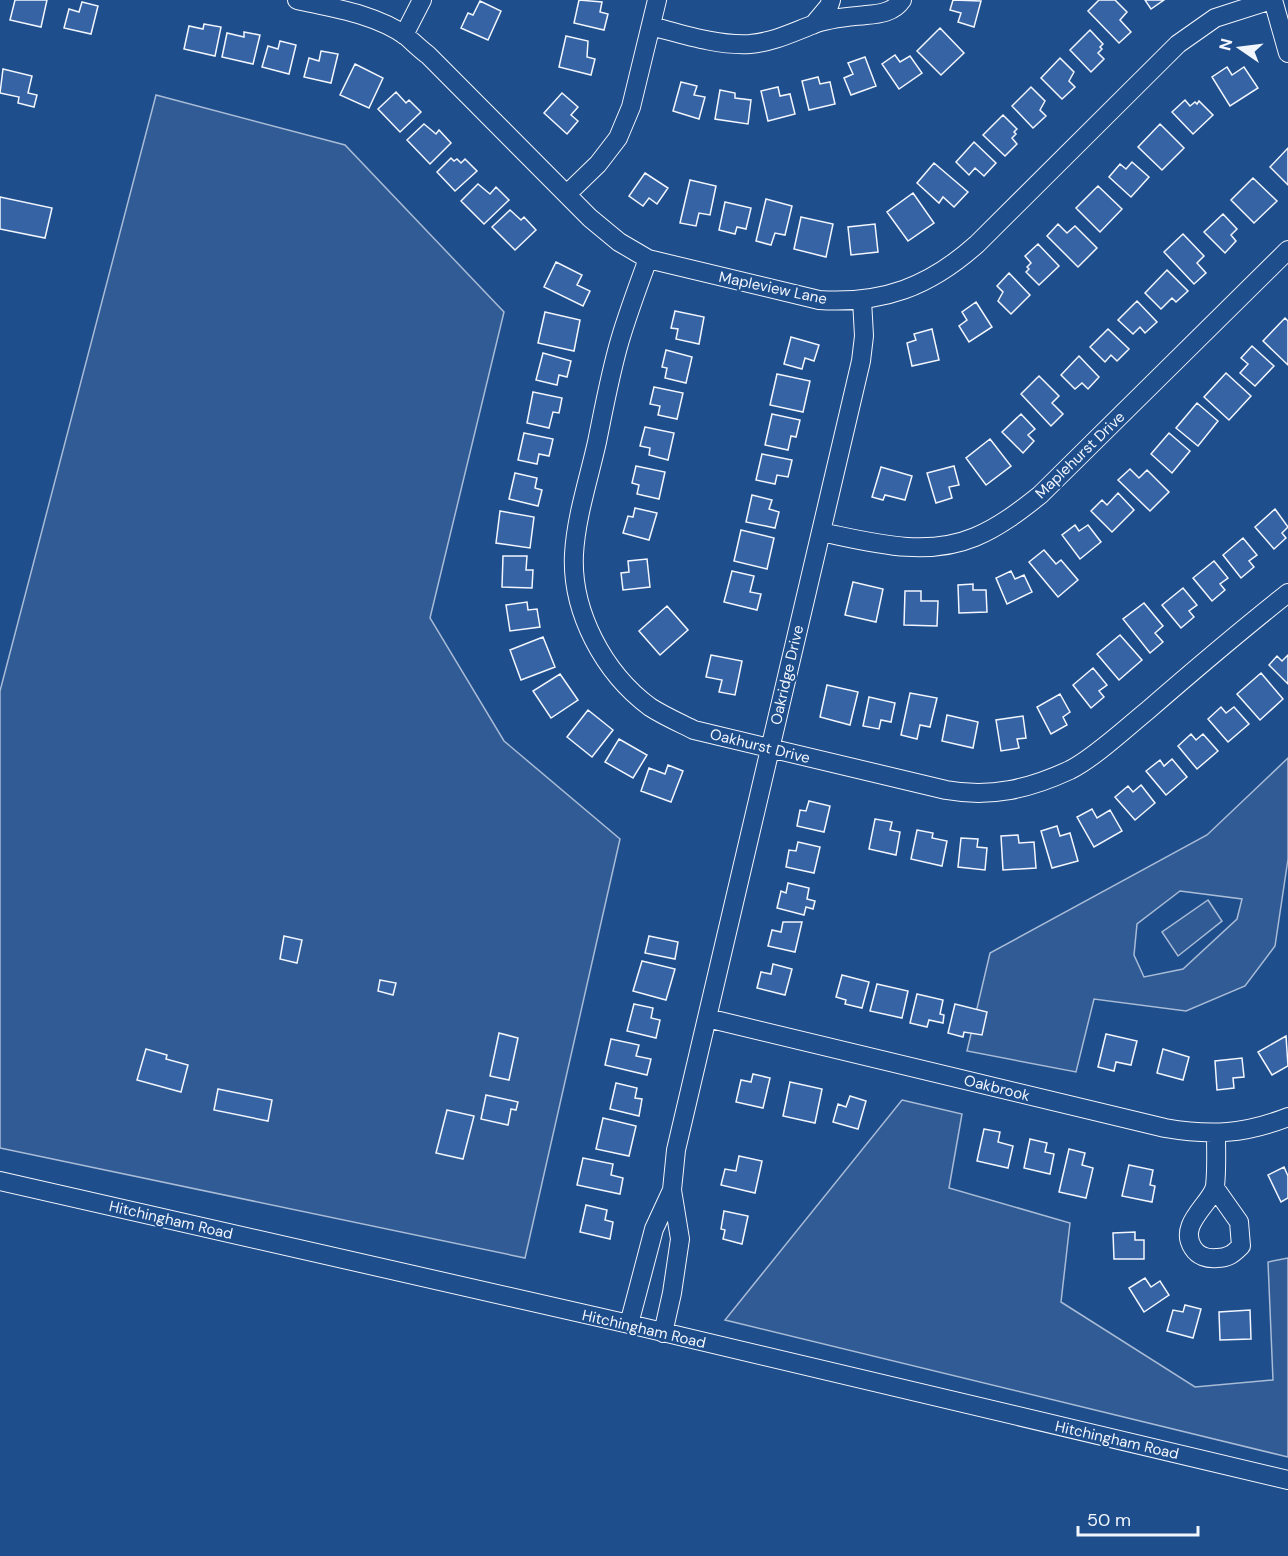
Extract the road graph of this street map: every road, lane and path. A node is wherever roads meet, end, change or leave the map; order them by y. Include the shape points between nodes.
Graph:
1 (297, 0) edge
2 (422, 0) edge
3 (657, 0) edge
4 (831, 0) edge
5 (903, 0) edge
6 (1272, 0) edge
7 (813, 24) junction
8 (651, 26) junction
9 (404, 35) junction
10 (1288, 53) edge
11 (567, 194) junction
12 (1288, 250) edge
13 (648, 259) junction
14 (862, 300) junction
15 (820, 532) junction
16 (1288, 593) edge
17 (770, 749) junction
18 (707, 1018) junction
19 (1288, 1117) edge
20 (1216, 1134) junction
21 (0, 1181) edge
22 (1215, 1188) dead end
23 (672, 1190) junction
24 (629, 1324) junction
25 (663, 1333) junction
26 (1288, 1480) edge

1 - 9 street, Mapleview Lane via 353,13
2 - 9 street
3 - 8 street
4 - 7 street
5 - 7 street via 880,14
6 - 10 street
6 - 14 street, Mapleview Lane via 1215,18 1179,44 960,259 917,286
7 - 8 street via 783,37 750,44
8 - 11 street via 632,107 618,138
9 - 11 street, Mapleview Lane
11 - 13 street, Mapleview Lane via 619,242
12 - 15 street, Maplehurst Drive via 1040,495 1005,522 973,538 911,548
13 - 14 street, Mapleview Lane via 819,300
13 - 17 street, Oakhurst Drive via 620,341 579,522 574,553 582,609 609,666 651,707 694,730
14 - 15 street, Oakridge Drive via 861,361
15 - 17 street, Oakridge Drive
16 - 17 street, Oakhurst Drive via 1112,740 1073,769 1044,781 989,794 969,794
17 - 18 street, Oakridge Drive
18 - 20 street, Oakbrook via 1166,1128
18 - 23 street, Oakridge Drive via 676,1150
19 - 20 street, Oakbrook via 1238,1132
20 - 22 street
21 - 24 street, Hitchingham Road
23 - 24 street, Oakridge Drive via 654,1229
23 - 25 street, Oakridge Drive via 680,1239
24 - 25 street, Hitchingham Road
25 - 26 street, Hitchingham Road

